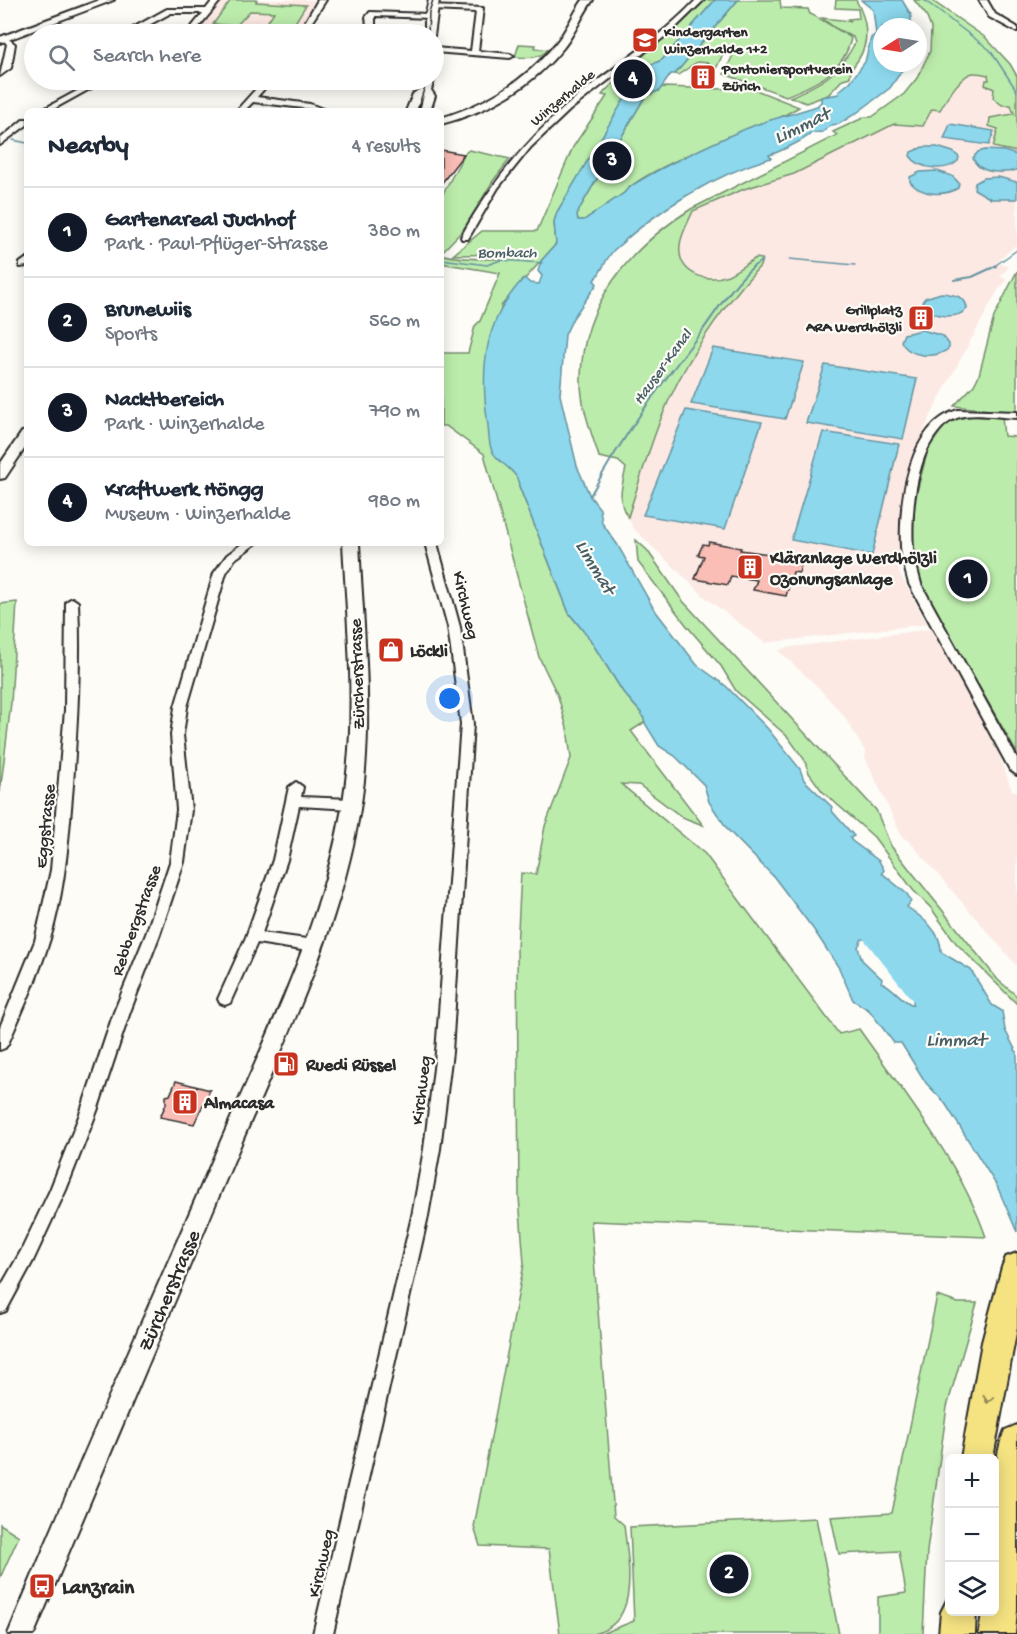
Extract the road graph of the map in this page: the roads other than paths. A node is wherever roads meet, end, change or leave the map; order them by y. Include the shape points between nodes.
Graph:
1 (109, 0) edge
2 (217, 0) edge
3 (322, 0) edge
4 (588, 0) edge
5 (700, 0) edge
6 (983, 0) edge
7 (432, 8) edge
8 (207, 11) junction
9 (45, 24) edge
10 (145, 24) edge
11 (197, 24) edge
12 (307, 24) edge
13 (370, 24) edge
14 (430, 24) edge
15 (1017, 30) edge
16 (24, 32) edge
17 (3, 40) edge
18 (444, 51) edge
19 (474, 53) junction
20 (510, 56) dead end
21 (0, 74) edge
22 (83, 90) edge
23 (259, 90) edge
24 (422, 90) edge
25 (428, 90) edge
26 (251, 99) junction
27 (50, 108) edge
28 (243, 108) edge
29 (316, 108) edge
30 (412, 108) edge
31 (426, 108) edge
32 (444, 121) edge
33 (24, 123) edge
34 (0, 142) edge
35 (465, 237) dead end
36 (1017, 415) edge
37 (24, 439) edge
38 (0, 475) edge
39 (247, 546) edge
40 (351, 546) edge
41 (432, 546) edge
42 (72, 602) dead end
43 (1017, 770) edge
44 (351, 804) junction
45 (253, 937) junction
46 (314, 946) junction
47 (225, 999) dead end
48 (0, 1044) edge
49 (1017, 1267) edge
50 (0, 1305) edge
51 (1017, 1441) edge
52 (978, 1454) edge
53 (959, 1616) edge
54 (21, 1634) edge
55 (323, 1634) edge
56 (957, 1634) edge
57 (997, 1634) edge

1 - 9 main road
2 - 8 street
3 - 12 street
4 - 32 main road via 562,42 532,75 503,94
5 - 35 street, Winzerhalde via 652,45 543,129 510,166
6 - 15 street via 992,15
7 - 13 street via 373,14
7 - 14 main road
7 - 19 street via 480,9
8 - 10 street via 170,11
8 - 11 street
16 - 17 main road
17 - 21 street via 11,44 7,68
18 - 19 street
19 - 20 street
22 - 27 street
23 - 26 street
24 - 30 main road
25 - 31 main road
26 - 28 street
26 - 29 street
33 - 34 street
36 - 43 street via 958,413 938,424 922,449 910,494 907,525 907,550 915,584
37 - 38 main road
39 - 50 street, Rebbergstrasse via 231,557 220,573 181,707 177,735 183,790 182,836 177,862 58,1190
40 - 44 main road, Zürcherstrasse via 359,732
41 - 55 street, Kirchweg via 454,627 467,724 444,1052 417,1228
42 - 48 street, Eggstrasse via 73,698 59,868 35,965
44 - 45 street via 294,794 280,860
44 - 46 main road, Zürcherstrasse via 340,862
45 - 46 street
45 - 47 street
46 - 54 main road, Zürcherstrasse
49 -> 52 highway
51 - 57 highway
53 - 56 highway

